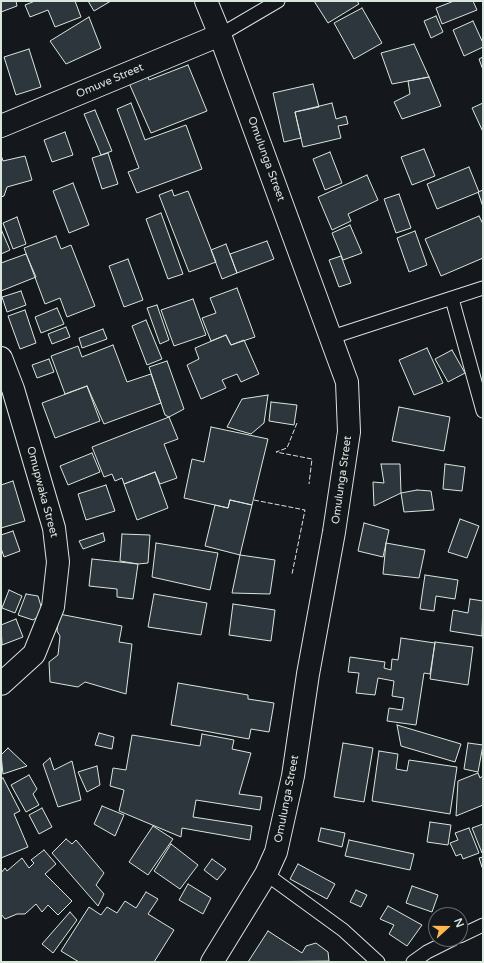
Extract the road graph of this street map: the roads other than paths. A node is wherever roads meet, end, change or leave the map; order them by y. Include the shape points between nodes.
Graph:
1 (206, 1) edge
2 (278, 1) edge
3 (220, 35) junction
4 (1, 126) edge
5 (483, 288) edge
6 (452, 299) junction
7 (332, 337) junction
8 (1, 358) edge
9 (483, 411) edge
10 (1, 684) edge
11 (266, 874) junction
12 (483, 925) edge
13 (468, 932) edge
14 (437, 947) edge
15 (212, 962) edge
16 (378, 962) edge
17 (413, 962) edge

1 - 3 street, Omulunga Street
2 - 3 lane
3 - 4 street, Omuve Street
3 - 7 street, Omulunga Street
5 - 6 lane
6 - 7 lane
6 - 9 lane
7 - 11 street, Omulunga Street via 347,382 349,432 293,776 276,852
8 - 10 street, Omupwaka Street via 54,528 58,562 53,608 34,654
11 - 15 street, Omulunga Street
11 - 16 lane via 343,930
12 - 13 lane
14 - 17 lane

